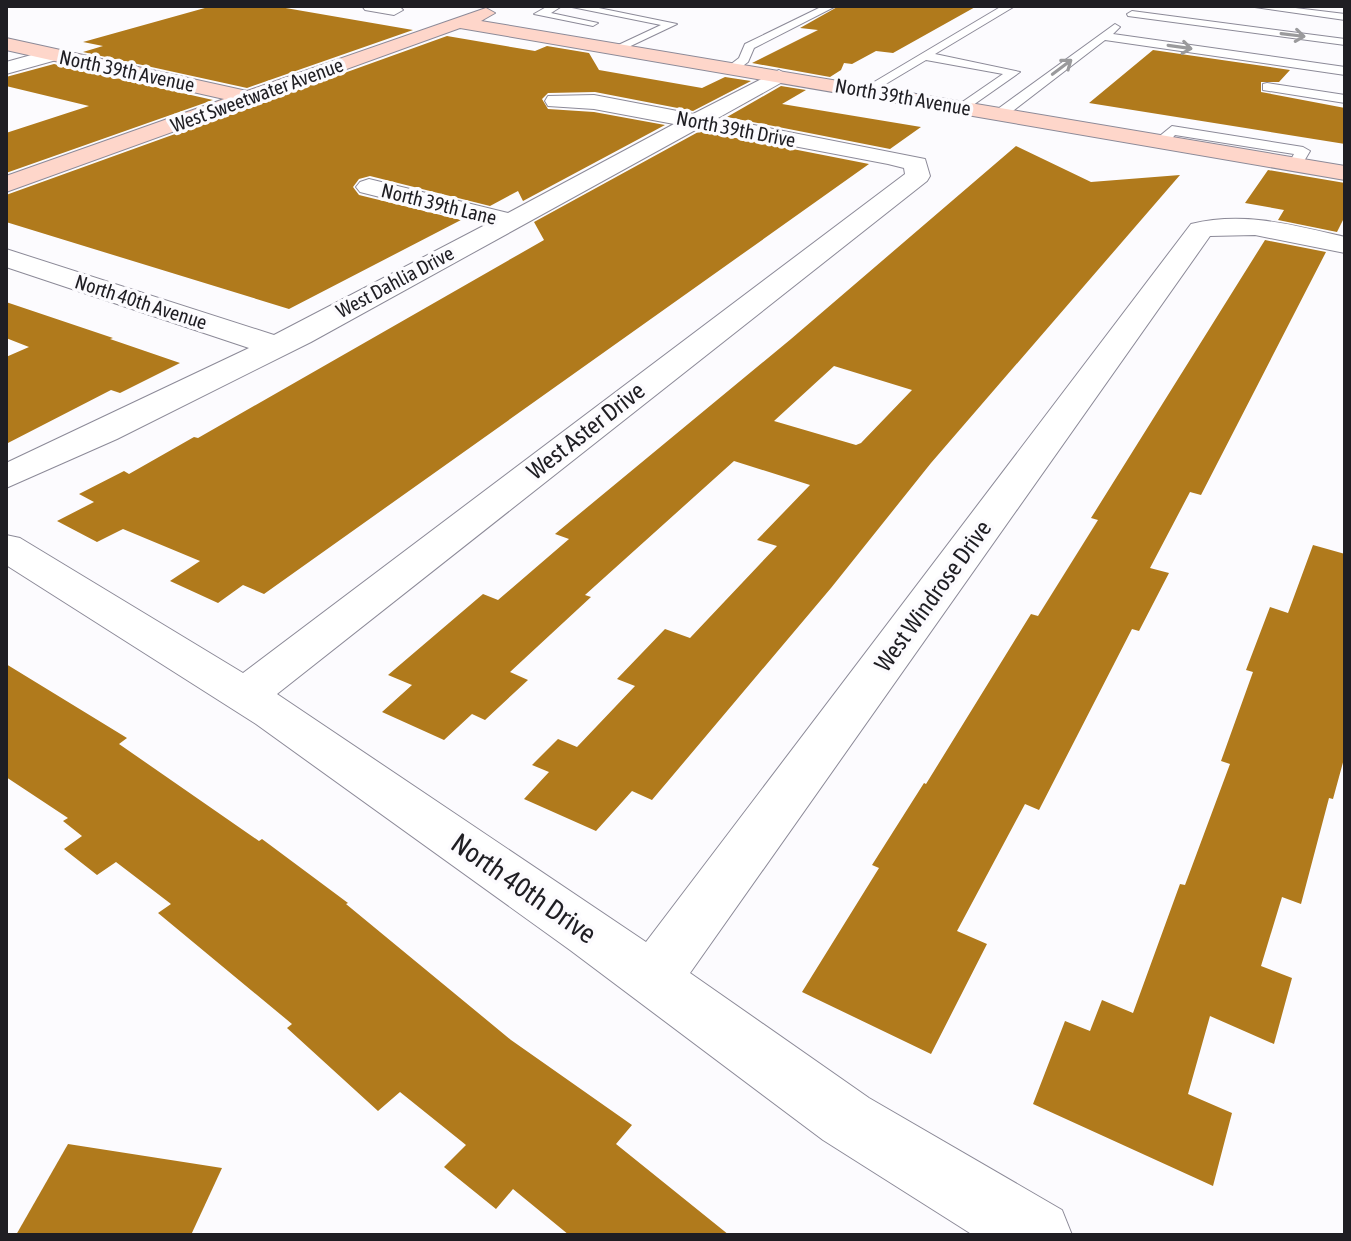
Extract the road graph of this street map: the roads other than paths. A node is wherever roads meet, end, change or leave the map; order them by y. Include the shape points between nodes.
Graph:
1 (371, 6) edge
2 (508, 6) edge
3 (557, 6) edge
4 (572, 6) edge
5 (831, 6) edge
6 (1010, 6) edge
7 (1253, 6) edge
8 (394, 10) dead end
9 (1138, 10) edge
10 (1345, 17) edge
11 (460, 23) junction
12 (656, 33) junction
13 (1102, 36) junction
14 (1345, 42) edge
15 (6, 44) edge
16 (618, 49) junction
17 (53, 55) junction
18 (924, 56) junction
19 (6, 68) edge
20 (732, 68) junction
21 (1345, 71) edge
22 (779, 76) junction
23 (1267, 87) dead end
24 (865, 91) junction
25 (249, 98) junction
26 (1345, 99) edge
27 (556, 101) dead end
28 (961, 107) junction
29 (1000, 114) junction
30 (694, 121) junction
31 (916, 164) joint
32 (1345, 173) edge
33 (6, 184) edge
34 (369, 187) dead end
35 (509, 221) junction
36 (1345, 245) edge
37 (6, 258) edge
38 (276, 346) junction
39 (6, 477) edge
40 (6, 547) edge
41 (245, 695) junction
42 (652, 979) junction
43 (1037, 1235) edge

1 - 8 street
2 - 11 street, West Sweetwater Avenue
3 - 12 lane via 539,14
4 - 12 lane via 672,24
5 - 20 lane via 749,46 744,60
6 - 18 lane
7 - 10 lane
9 - 13 lane
9 -> 14 lane
11 - 16 street, North 39th Avenue
11 - 25 street, West Sweetwater Avenue
12 - 16 lane
13 -> 21 lane
29 -> 13 lane
15 - 17 street, North 39th Avenue
16 - 20 street, North 39th Avenue
17 - 19 street
17 - 25 street, North 39th Avenue
18 - 24 lane
18 - 28 lane via 1014,72
20 - 22 street, North 39th Avenue
22 - 24 street, North 39th Avenue
22 - 30 street, West Dahlia Drive
23 - 26 lane
24 - 28 street, North 39th Avenue
25 - 33 street, West Sweetwater Avenue
27 - 30 street, North 39th Drive via 594,102
28 - 29 street, North 39th Avenue
29 - 32 street, North 39th Avenue
30 - 31 street, North 39th Drive
30 - 35 street, West Dahlia Drive
31 - 41 street, West Aster Drive via 918,176
34 - 35 street, North 39th Lane
35 - 38 street, West Dahlia Drive
36 - 42 street, West Windrose Drive via 1254,227 1221,224 1201,230
37 - 38 street, North 40th Avenue
38 - 39 street, West Dahlia Drive via 110,431
40 - 41 street, North 40th Drive
41 - 42 street, North 40th Drive
42 - 43 street, North 40th Drive via 846,1119

